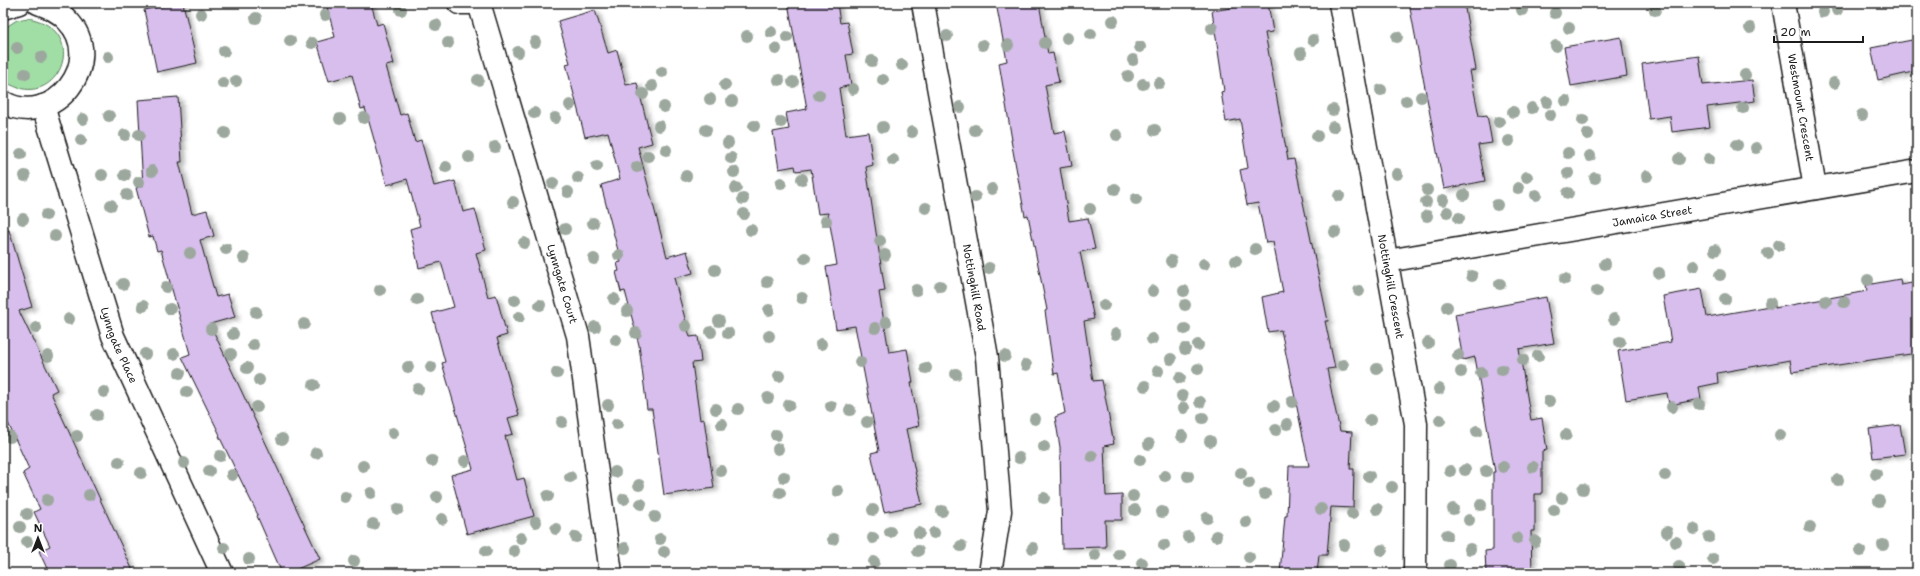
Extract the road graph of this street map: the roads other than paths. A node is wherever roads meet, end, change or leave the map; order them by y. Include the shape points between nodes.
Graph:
1 (19, 3) edge
2 (38, 3) edge
3 (459, 3) edge
4 (470, 3) edge
5 (479, 3) edge
6 (923, 3) edge
7 (1340, 3) edge
8 (1783, 3) edge
9 (3, 8) edge
10 (3, 102) edge
11 (43, 106) junction
12 (1917, 171) edge
13 (1815, 188) junction
14 (1387, 261) junction
15 (222, 573) edge
16 (611, 573) edge
17 (990, 573) edge
18 (1415, 573) edge

1 - 9 street
2 - 11 street via 54,9 68,20 77,35 81,52 80,70 72,86 59,99
3 - 4 street
5 - 16 street, Lynngate Court via 578,336
6 - 17 street, Nottinghill Road via 987,357 1000,511
7 - 14 street, Nottinghill Crescent
8 - 13 street, Westmount Crescent
10 - 11 street via 26,109
11 - 15 street, Lynngate Place via 113,336
12 - 13 street, Jamaica Street
13 - 14 street, Jamaica Street
14 - 18 street, Nottinghill Crescent via 1416,424

